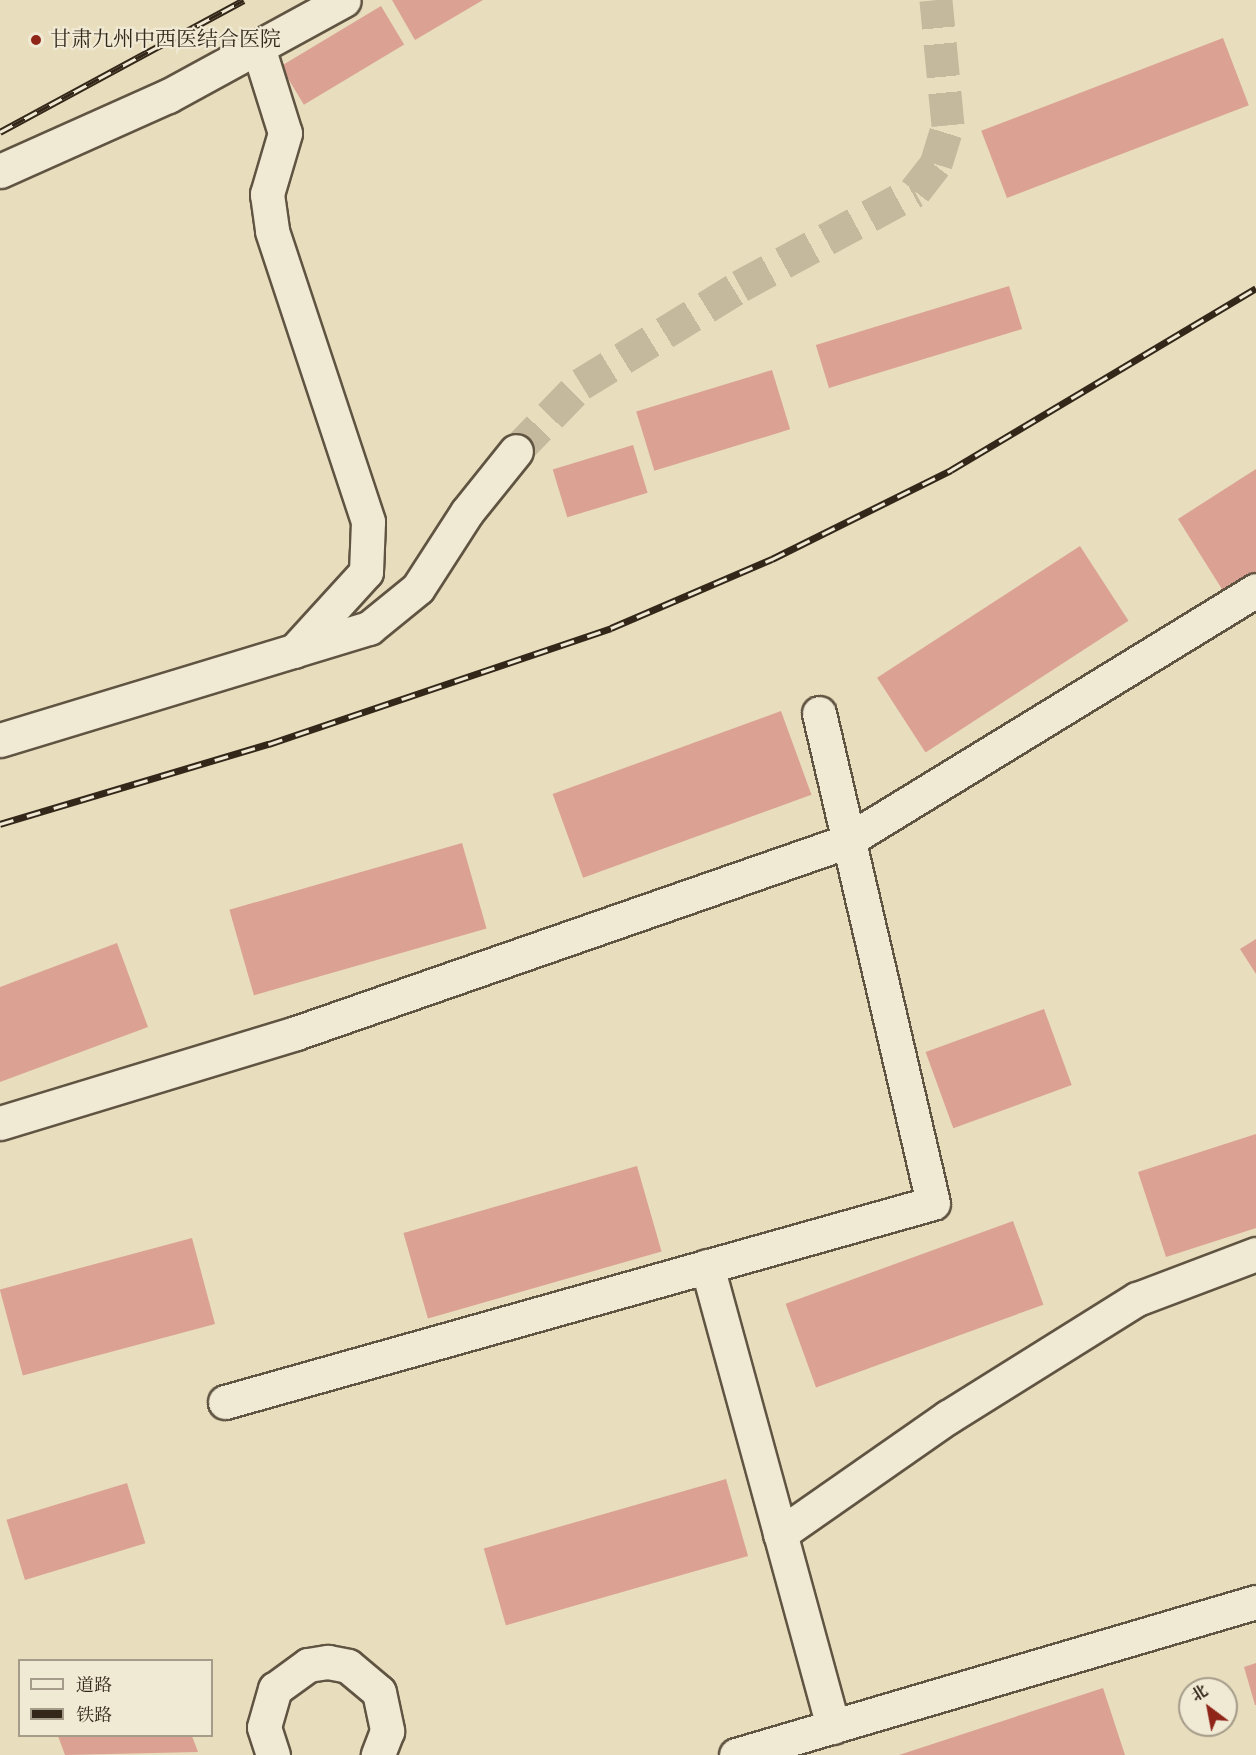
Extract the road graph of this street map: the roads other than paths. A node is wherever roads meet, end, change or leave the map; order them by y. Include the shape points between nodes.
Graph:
1 (344, 0) edge
2 (258, 47) junction
3 (0, 171) edge
4 (516, 451) tunnel mouth
5 (1256, 590) edge
6 (294, 651) junction
7 (819, 713) dead end
8 (0, 740) edge
9 (845, 842) junction
10 (0, 1123) edge
11 (1256, 1254) edge
12 (707, 1266) junction
13 (225, 1402) dead end
14 (780, 1534) junction
15 (1256, 1602) edge
16 (833, 1726) junction
17 (273, 1755) edge
18 (378, 1755) edge
19 (736, 1755) edge

1 - 2 lane
2 - 3 lane via 168,96
2 - 6 lane via 285,133 267,194 272,231 368,522 366,572
4 - 6 lane via 467,512 418,588 369,628
5 - 9 lane
6 - 8 lane
7 - 9 lane
9 - 10 lane via 296,1033
9 - 12 lane via 933,1203
11 - 14 lane via 1137,1299 948,1417
12 - 13 lane
12 - 14 lane
14 - 16 lane
15 - 16 lane
16 - 19 lane
17 - 18 lane via 264,1728 275,1689 308,1665 328,1662 348,1666 379,1692 387,1731

